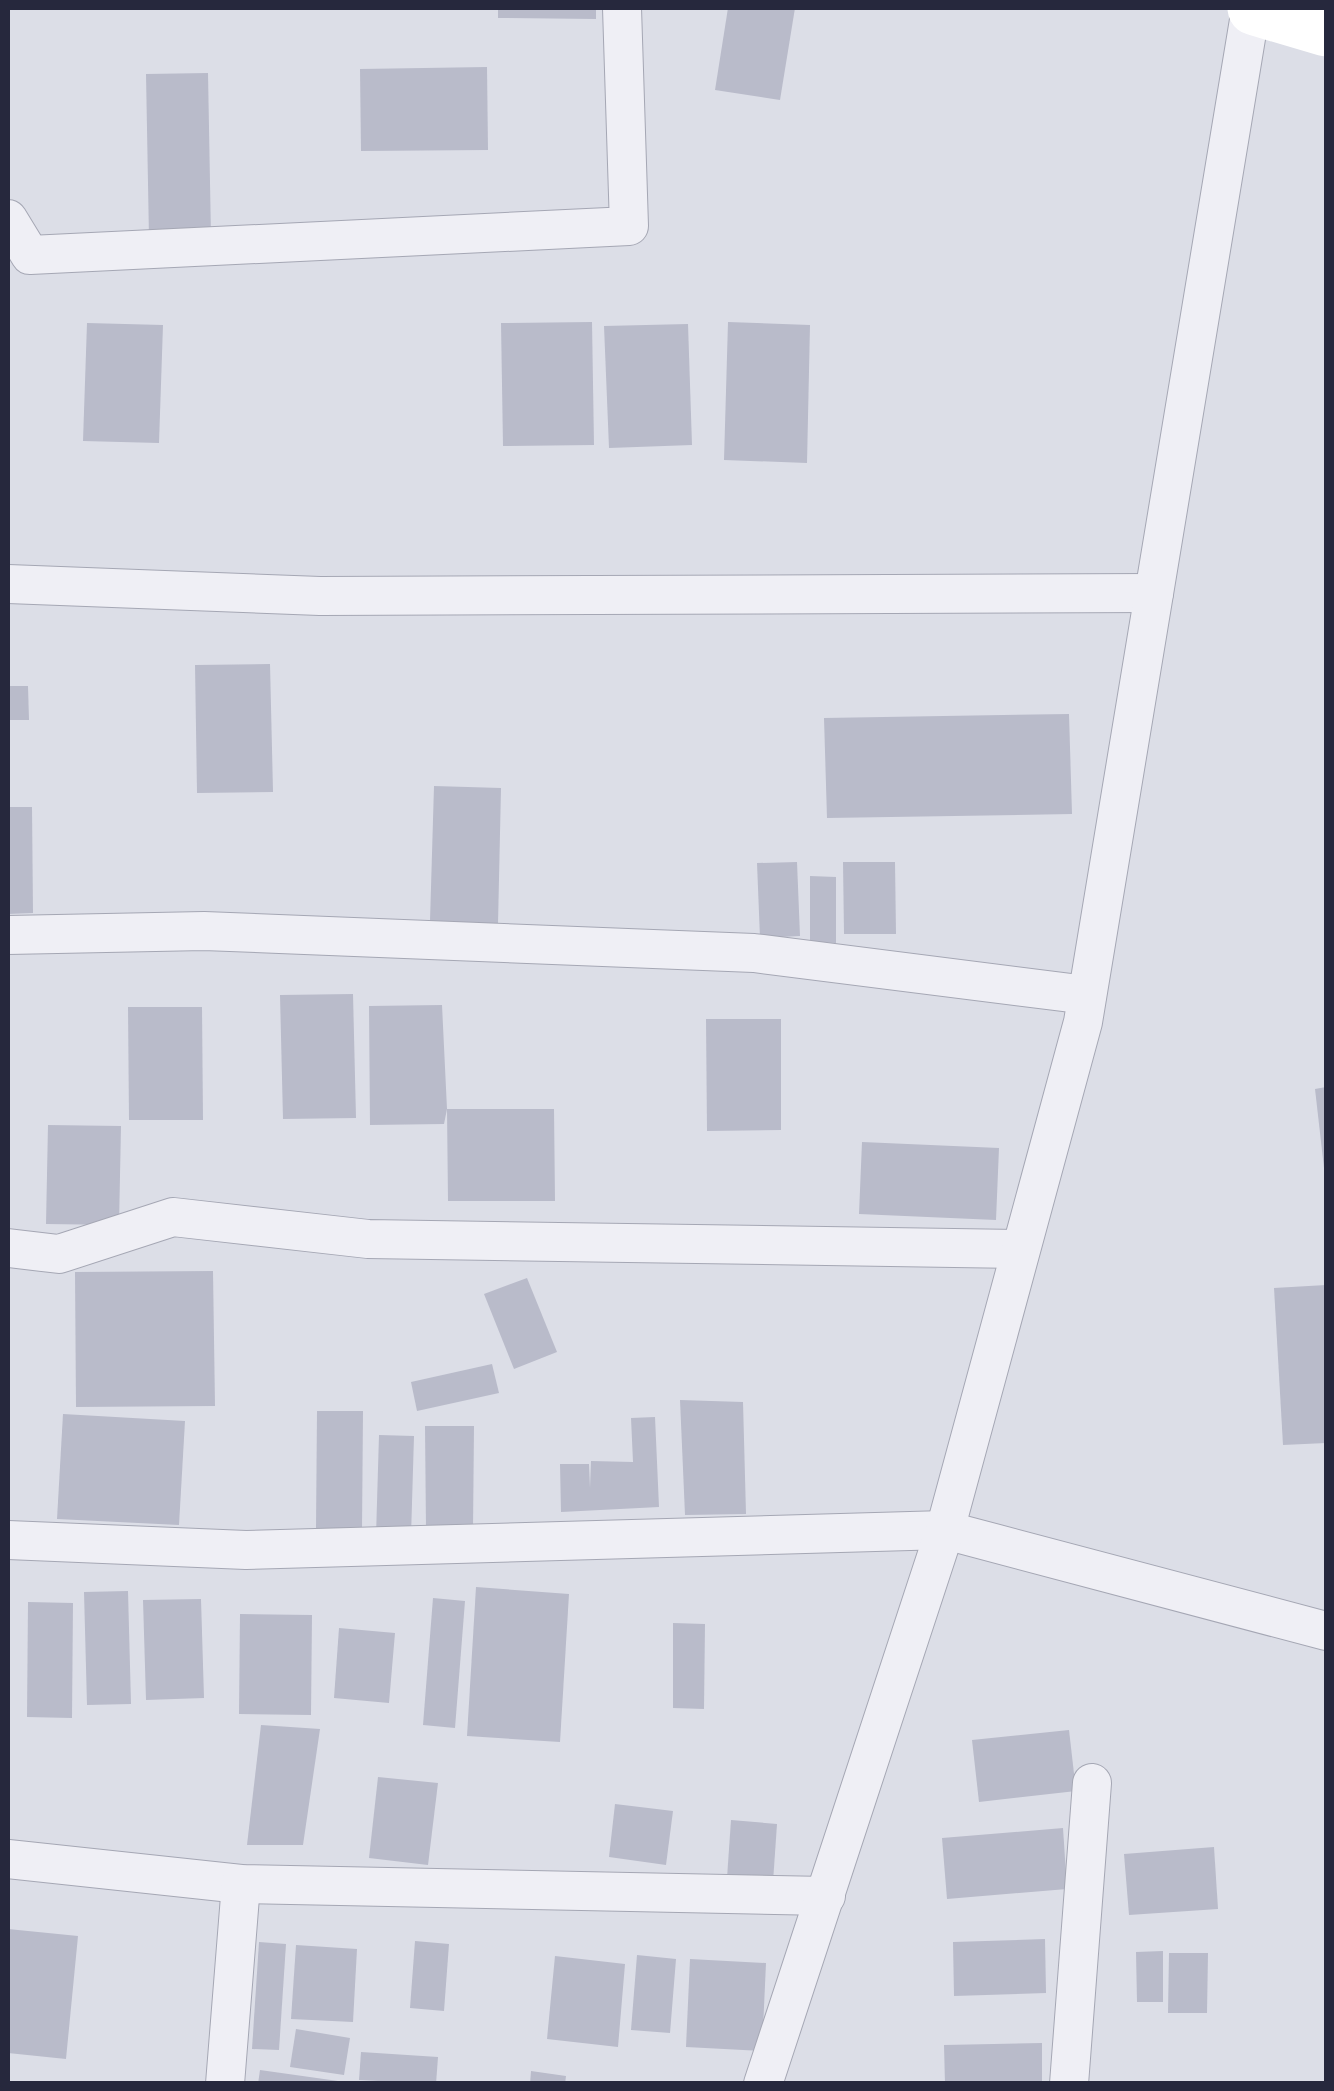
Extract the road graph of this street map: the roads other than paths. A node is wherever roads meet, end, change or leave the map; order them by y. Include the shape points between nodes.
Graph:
1 (622, 8) edge
2 (1253, 8) edge
3 (1326, 30) edge
4 (8, 219) edge
5 (8, 584) edge
6 (1154, 593) junction
7 (8, 936) edge
8 (1088, 995) junction
9 (8, 1248) edge
10 (1020, 1248) junction
11 (945, 1530) junction
12 (8, 1540) edge
13 (1326, 1631) edge
14 (1092, 1783) dead end
15 (8, 1860) edge
16 (241, 1884) junction
17 (826, 1896) junction
18 (225, 2084) edge
19 (763, 2084) edge
20 (1069, 2084) edge

1 - 4 street via 629,226 30,255
2 - 3 street
2 - 6 street
5 - 6 street via 320,596
6 - 8 street
7 - 8 street via 204,931 754,953
8 - 10 street
9 - 10 street via 59,1254 173,1216 368,1239
10 - 11 street
11 - 12 street via 246,1550
11 - 13 street
11 - 17 street
14 - 20 street
15 - 16 street
16 - 17 street
16 - 18 street
17 - 19 street

